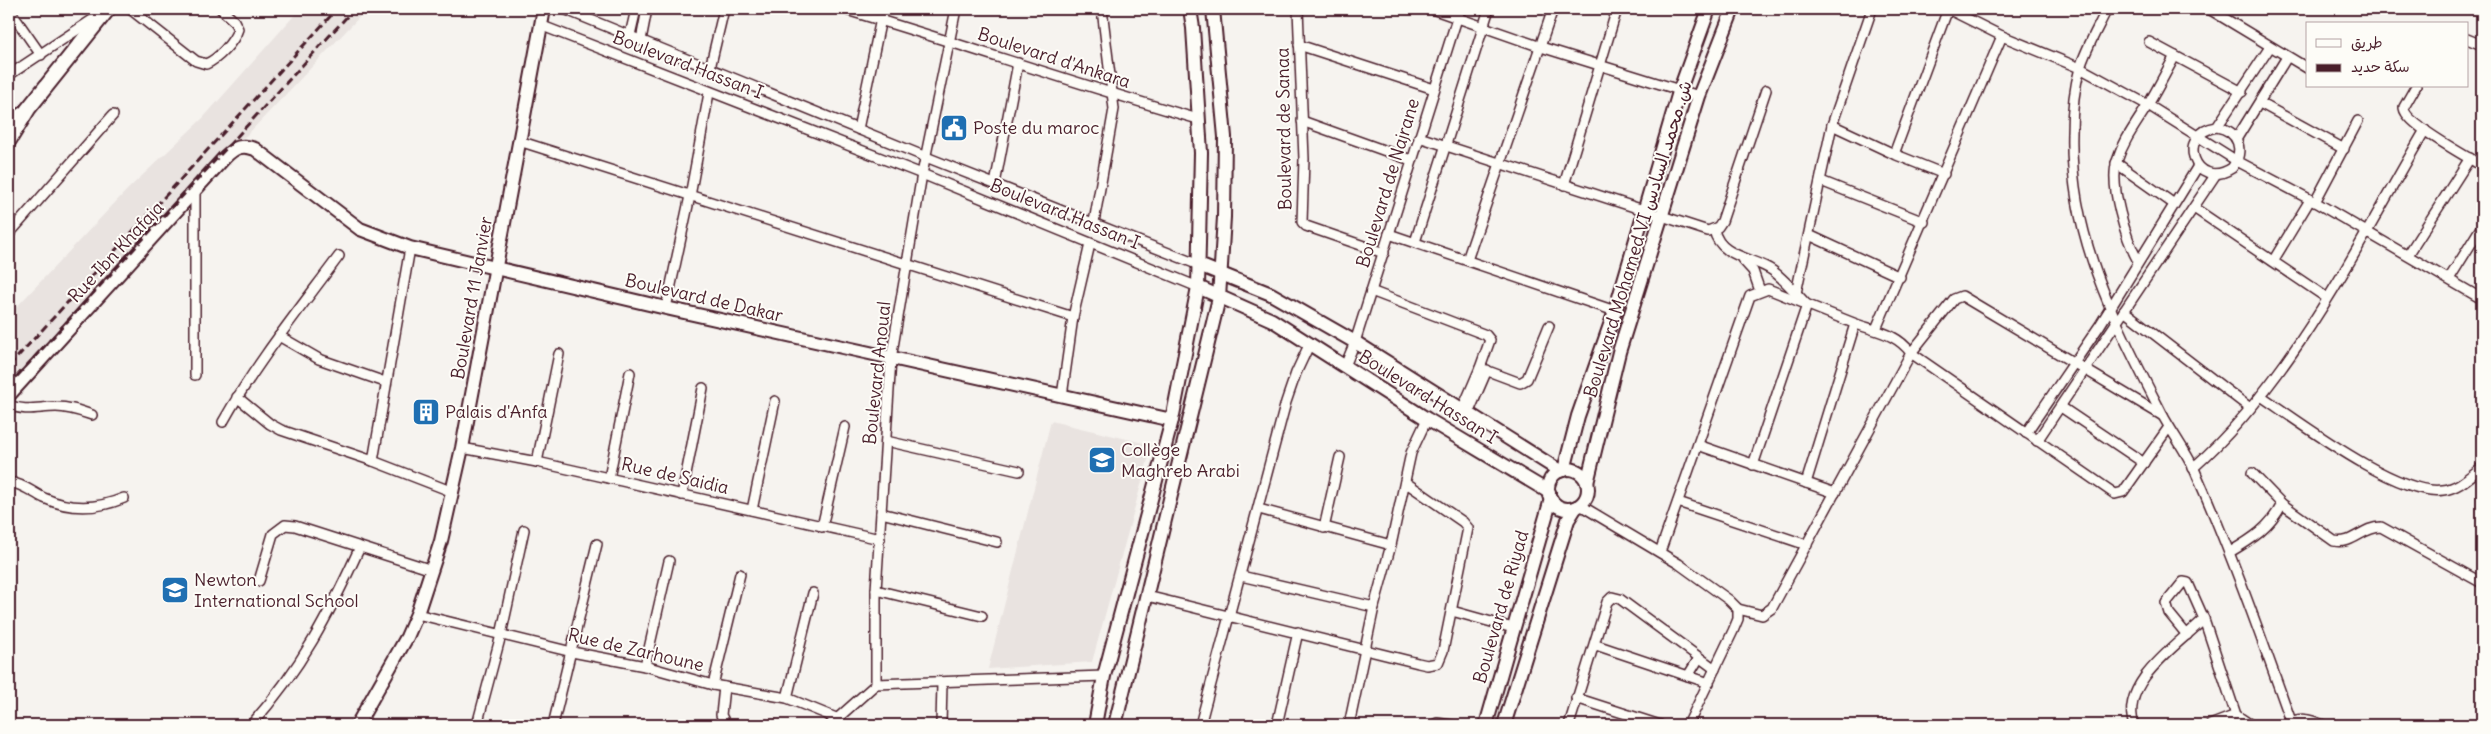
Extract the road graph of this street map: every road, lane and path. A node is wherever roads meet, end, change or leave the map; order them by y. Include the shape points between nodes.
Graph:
1 (130, 9) edge
2 (221, 9) edge
3 (544, 9) edge
4 (564, 9) edge
5 (636, 9) edge
6 (648, 9) edge
7 (724, 9) edge
8 (843, 9) edge
9 (883, 9) edge
10 (956, 9) edge
11 (1102, 9) edge
12 (1190, 9) edge
13 (1213, 9) edge
14 (1298, 9) edge
15 (1432, 9) edge
16 (1460, 9) edge
17 (1489, 9) edge
18 (1552, 9) edge
19 (1617, 9) edge
20 (1709, 9) edge
21 (1733, 9) edge
22 (1872, 9) edge
23 (1948, 9) edge
24 (2107, 9) edge
25 (2209, 9) edge
26 (105, 11) edge
27 (12, 12) edge
28 (1456, 18) junction
29 (881, 20) junction
30 (540, 26) junction
31 (1483, 28) junction
32 (630, 35) junction
33 (2002, 36) junction
34 (2468, 38) edge
35 (641, 40) junction
36 (950, 41) junction
37 (2149, 42) dead end
38 (2482, 44) edge
39 (1299, 45) junction
40 (1541, 47) junction
41 (2270, 47) junction
42 (41, 55) junction
43 (2175, 56) junction
44 (2288, 56) junction
45 (1018, 63) junction
46 (1598, 64) junction
47 (2306, 67) edge
48 (710, 68) junction
49 (2080, 68) junction
50 (9, 75) edge
51 (2415, 88) edge
52 (1434, 89) junction
53 (1766, 90) dead end
54 (1679, 92) junction
55 (2242, 92) junction
56 (709, 93) junction
57 (1114, 95) junction
58 (1698, 96) junction
59 (2260, 103) junction
60 (2148, 105) junction
61 (28, 109) junction
62 (113, 115) dead end
63 (1198, 119) junction
64 (9, 120) edge
65 (1302, 121) junction
66 (2358, 121) dead end
67 (1832, 125) junction
68 (2217, 127) junction
69 (858, 129) junction
70 (2425, 130) junction
71 (1419, 137) junction
72 (2197, 137) junction
73 (2237, 138) junction
74 (9, 140) edge
75 (518, 142) junction
76 (1444, 146) junction
77 (255, 149) joint
78 (2344, 149) junction
79 (1894, 154) junction
80 (926, 157) junction
81 (2470, 158) junction
82 (1411, 160) junction
83 (2238, 161) junction
84 (1501, 162) junction
85 (2116, 163) junction
86 (2198, 166) junction
87 (2482, 166) edge
88 (922, 174) junction
89 (1944, 174) junction
90 (2216, 174) junction
91 (1821, 181) junction
92 (995, 184) junction
93 (1564, 185) junction
94 (196, 191) junction
95 (690, 196) junction
96 (2313, 201) junction
97 (2174, 204) junction
98 (2194, 208) junction
99 (1644, 211) junction
100 (1663, 216) junction
101 (1094, 222) junction
102 (1924, 222) junction
103 (2482, 226) edge
104 (1714, 230) junction
105 (2365, 232) junction
106 (9, 234) edge
107 (1389, 234) junction
108 (1809, 235) junction
109 (1415, 242) junction
110 (1090, 244) junction
111 (410, 248) junction
112 (1384, 253) junction
113 (2408, 255) junction
114 (339, 256) dead end
115 (1742, 259) junction
116 (1467, 260) junction
117 (2138, 261) junction
118 (2274, 261) junction
119 (906, 265) junction
120 (1199, 265) junction
121 (495, 268) junction
122 (1221, 275) junction
123 (1900, 277) junction
124 (2449, 279) junction
125 (1198, 287) junction
126 (1760, 290) junction
127 (1371, 292) junction
128 (1796, 293) junction
129 (1219, 298) junction
130 (2327, 298) junction
131 (2482, 299) edge
132 (1807, 305) junction
133 (666, 308) junction
134 (2111, 308) junction
135 (1616, 311) junction
136 (2124, 311) junction
137 (1073, 317) junction
138 (2118, 323) junction
139 (1855, 324) junction
140 (1549, 326) dead end
141 (1876, 329) junction
142 (279, 336) junction
143 (1355, 342) junction
144 (1310, 343) junction
145 (1911, 353) junction
146 (559, 354) dead end
147 (891, 359) junction
148 (2074, 364) junction
149 (1345, 366) junction
150 (1484, 369) junction
151 (2086, 371) junction
152 (630, 373) dead end
153 (195, 375) dead end
154 (385, 382) junction
155 (703, 388) dead end
156 (9, 395) edge
157 (1062, 396) junction
158 (2261, 396) junction
159 (237, 397) junction
160 (775, 401) dead end
161 (9, 404) edge
162 (2061, 407) junction
163 (2250, 408) junction
164 (1465, 412) junction
165 (92, 415) dead end
166 (2163, 416) junction
167 (1427, 419) junction
168 (1172, 420) junction
169 (223, 422) dead end
170 (845, 427) dead end
171 (2169, 427) junction
172 (2026, 433) junction
173 (886, 441) junction
174 (2037, 441) junction
175 (1698, 445) junction
176 (462, 448) junction
177 (1340, 457) dead end
178 (373, 461) junction
179 (537, 462) junction
180 (2144, 463) junction
181 (1753, 464) junction
182 (2482, 467) edge
183 (2193, 468) junction
184 (1019, 471) dead end
185 (1562, 471) junction
186 (2252, 473) dead end
187 (609, 478) junction
188 (9, 482) edge
189 (1405, 482) junction
190 (1587, 483) junction
191 (1806, 483) junction
192 (453, 492) junction
193 (1835, 494) junction
194 (682, 495) junction
195 (1550, 496) junction
196 (124, 498) dead end
197 (1678, 502) junction
198 (2282, 504) junction
199 (1578, 506) junction
200 (1259, 509) junction
201 (752, 510) junction
202 (881, 513) junction
203 (822, 527) junction
204 (1324, 528) junction
205 (524, 530) dead end
206 (880, 539) junction
207 (997, 542) dead end
208 (596, 544) dead end
209 (1391, 545) junction
210 (1807, 545) junction
211 (360, 547) junction
212 (1660, 552) junction
213 (2230, 552) junction
214 (669, 561) dead end
215 (432, 570) junction
216 (740, 574) dead end
217 (1241, 576) junction
218 (259, 581) dead end
219 (2482, 582) edge
220 (876, 590) junction
221 (813, 593) dead end
222 (1146, 596) junction
223 (1374, 607) junction
224 (1738, 609) junction
225 (1452, 611) junction
226 (417, 614) junction
227 (982, 616) dead end
228 (1230, 618) junction
229 (2204, 618) junction
230 (1513, 628) junction
231 (1298, 632) junction
232 (501, 635) junction
233 (2187, 635) junction
234 (1596, 645) junction
235 (1366, 650) junction
236 (572, 652) junction
237 (1699, 658) junction
238 (645, 666) junction
239 (1715, 669) junction
240 (1104, 676) junction
241 (1688, 676) junction
242 (942, 683) junction
243 (1709, 683) junction
244 (876, 684) junction
245 (713, 685) junction
246 (724, 687) junction
247 (787, 698) junction
248 (1576, 698) junction
249 (2236, 715) junction
250 (836, 718) junction
251 (2289, 723) edge
252 (251, 725) edge
253 (357, 725) edge
254 (477, 725) edge
255 (553, 725) edge
256 (726, 725) edge
257 (830, 725) edge
258 (844, 725) edge
259 (941, 725) edge
260 (1095, 725) edge
261 (1115, 725) edge
262 (1200, 725) edge
263 (1277, 725) edge
264 (1349, 725) edge
265 (1432, 725) edge
266 (1451, 725) edge
267 (1486, 725) edge
268 (1504, 725) edge
269 (1569, 725) edge
270 (1660, 725) edge
271 (1688, 725) edge
272 (2134, 725) edge
273 (2210, 725) edge
274 (2251, 725) edge
275 (2323, 725) edge

1 - 2 street via 196,61 206,64 234,38 238,29
3 - 30 main road, Boulevard 11 Janvier
4 - 32 street, Boulevard Hassan I
5 - 32 street
6 - 35 street
7 - 48 street
8 - 29 street, Boulevard d'Ankara
9 - 29 street
10 - 36 street, Boulevard Anoual
11 - 57 street
12 - 63 main road
13 - 122 main road via 1225,137
14 - 39 street, Boulevard de Sanaa
15 - 28 street
16 - 28 street, Boulevard de Najrane
17 - 31 street
18 - 40 street
19 - 46 street
20 - 54 main road, Boulevard Mohamed VI ش. محمد السادس
21 - 58 main road, Boulevard Mohamed VI ش. محمد السادس
22 - 67 street
23 - 33 street
23 - 79 street
24 - 49 street
25 - 41 street
26 - 42 street
26 - 61 main road
27 - 42 street
28 - 31 street
28 - 52 street, Boulevard de Najrane
29 - 36 street, Boulevard d'Ankara
29 - 69 street
30 - 56 street, Boulevard Hassan I
30 - 75 main road, Boulevard 11 Janvier
31 - 40 street
31 - 76 street
32 - 35 street, Boulevard Hassan I
33 - 49 street
33 - 89 street
34 - 38 street
35 - 48 street, Boulevard Hassan I
36 - 45 street, Boulevard d'Ankara
36 - 80 street, Boulevard Anoual
37 - 43 street
39 - 52 street
39 - 65 street, Boulevard de Sanaa
40 - 46 street
40 - 84 street
41 - 44 street
41 - 55 street
42 - 50 street
43 - 55 street
43 - 60 street
44 - 47 street
44 - 59 street
45 - 57 street, Boulevard d'Ankara
45 - 92 street
46 - 54 street
46 - 93 street
48 - 69 street, Boulevard Hassan I
49 - 60 street
49 - 134 street via 2074,102 2071,159 2076,202 2087,248
51 - 70 street via 2404,111
52 - 71 street, Boulevard de Najrane
53 - 104 street via 1722,221
54 - 58 street
54 - 99 main road, Boulevard Mohamed VI ش. محمد السادس
55 - 68 street
56 - 88 street, Boulevard Hassan I
56 - 95 street
57 - 63 street, Boulevard d'Ankara
57 - 101 street
58 - 100 main road, Boulevard Mohamed VI ش. محمد السادس
59 - 73 street
59 - 78 street
60 - 72 street
60 - 85 street via 2126,138
61 - 64 street
61 - 74 main road
62 - 106 street
63 - 120 main road
65 - 82 street
65 - 112 street, Boulevard de Sanaa via 1302,222
66 - 78 street
67 - 79 street
67 - 91 street
68 - 72 street
68 - 73 street
69 - 80 street, Boulevard Hassan I
70 - 81 street
70 - 105 street
71 - 76 street
71 - 82 street, Boulevard de Najrane
72 - 83 street
72 - 86 street via 2192,154
73 - 83 street
75 - 95 street
75 - 121 main road, Boulevard 11 Janvier
76 - 84 street
76 - 109 street
77 - 94 main road, Rue Ibn Khafaja via 245,146 233,149
77 - 111 main road, Boulevard de Dakar via 360,229
78 - 96 street
79 - 89 street
80 - 88 street, Boulevard Anoual
80 - 92 street, Boulevard Hassan I
81 - 87 street
81 - 113 street
82 - 107 street, Boulevard de Najrane
83 - 90 street via 2225,173
83 - 96 street
84 - 93 street
84 - 116 street
85 - 97 street
85 - 117 street via 2123,226
86 - 90 street
86 - 97 street
88 - 110 street, Boulevard Hassan I
88 - 119 street, Boulevard Anoual
89 - 102 street
90 - 98 street
91 - 102 street
91 - 108 street
92 - 101 street, Boulevard Hassan I
93 - 99 street
94 - 153 street
94 - 156 main road, Rue Ibn Khafaja
95 - 119 street
95 - 133 street
96 - 105 street
96 - 118 street
97 - 117 street
98 - 118 street
98 - 136 street
99 - 100 street
99 - 135 main road, Boulevard Mohamed VI ش. محمد السادس
100 - 104 street via 1708,231
100 - 190 main road, Boulevard Mohamed VI ش. محمد السادس via 1619,352
101 - 120 street, Boulevard Hassan I
102 - 123 street
103 - 124 street
104 - 115 street via 1721,244
105 - 113 street
105 - 130 street
107 - 109 street
107 - 112 street, Boulevard de Najrane
108 - 123 street
108 - 128 street
109 - 116 street
110 - 125 street, Boulevard Hassan I
110 - 137 street
111 - 121 main road, Boulevard de Dakar
111 - 154 street
112 - 127 street, Boulevard de Najrane
113 - 124 street
114 - 142 street
115 - 126 street via 1753,270
115 - 128 street via 1763,264
116 - 135 street
117 - 134 street
118 - 130 street
119 - 137 street
119 - 147 street, Boulevard Anoual
120 - 122 main road, Boulevard Hassan I
120 - 125 main road
121 - 133 main road, Boulevard de Dakar
121 - 176 main road, Boulevard 11 Janvier
122 - 129 main road
122 - 143 main road, Boulevard Hassan I via 1271,294
123 - 141 street
124 - 131 street
125 - 129 main road, Boulevard Hassan I
125 - 168 main road
126 - 132 street via 1768,289
126 - 175 street via 1750,296
127 - 143 street, Boulevard de Najrane
127 - 150 street via 1486,335 1490,340
128 - 132 street
129 - 144 main road, Boulevard Hassan I via 1272,320
129 - 222 main road
130 - 158 street
132 - 139 street
132 - 181 street
133 - 147 main road, Boulevard de Dakar
134 - 138 street
134 - 148 street
135 - 185 main road, Boulevard Mohamed VI ش. محمد السادس
136 - 138 street
136 - 163 street
137 - 157 street
138 - 151 street
138 - 166 street
139 - 141 street
139 - 191 street
140 - 150 street via 1523,382
141 - 145 street via 1900,342
142 - 154 street via 319,359
142 - 159 street
143 - 149 street, Boulevard de Najrane
143 - 164 main road, Boulevard Hassan I
144 - 149 main road, Boulevard Hassan I
144 - 200 street via 1286,402
145 - 148 street via 1954,299 1962,296
145 - 172 street
145 - 193 street
146 - 179 street
147 - 157 main road, Boulevard de Dakar
147 - 173 street, Boulevard Anoual
148 - 151 street
148 - 172 street
149 - 167 main road, Boulevard Hassan I
150 - 164 street
151 - 162 street
151 - 166 street
152 - 187 street
154 - 178 street
155 - 194 street
157 - 168 main road, Boulevard de Dakar
158 - 163 street
158 - 182 street via 2342,450 2413,488 2443,490 2458,486
159 - 169 street
159 - 178 street via 281,430
160 - 201 street
161 - 165 street via 28,410 59,407
162 - 174 street
162 - 180 street
163 - 183 street via 2212,452
164 - 185 main road, Boulevard Hassan I
166 - 171 street
167 - 189 street via 1412,453
167 - 195 main road, Boulevard Hassan I
168 - 240 main road
170 - 203 street
171 - 180 street
171 - 183 street
172 - 174 street
173 - 184 street
173 - 202 street, Boulevard Anoual
174 - 180 street via 2115,494 2123,492
175 - 181 street
175 - 197 street
176 - 179 street, Rue de Saidia
176 - 192 main road, Boulevard 11 Janvier
177 - 204 street
178 - 192 street
179 - 187 street, Rue de Saidia
181 - 191 street
183 - 213 street
185 - 190 main road via 1573,470
185 - 195 main road via 1551,480
186 - 198 street
187 - 194 street, Rue de Saidia
188 - 196 street via 22,485 54,502 73,506 94,507
189 - 209 street
189 - 225 street via 1468,528
190 - 199 main road via 1588,493
191 - 193 street
192 - 215 main road, Boulevard 11 Janvier
193 - 210 street
194 - 201 street, Rue de Saidia
195 - 199 main road via 1564,509
195 - 230 main road, Boulevard de Riyad
197 - 210 street
197 - 212 street
198 - 213 street via 2270,524
198 - 219 street via 2334,541 2350,541 2372,527 2381,527
199 - 212 street
199 - 268 main road, Boulevard de Riyad via 1568,520
200 - 204 street
200 - 217 street
201 - 203 street, Rue de Saidia
202 - 206 street, Boulevard Anoual
202 - 207 street
203 - 206 street, Rue de Saidia
204 - 209 street
205 - 232 street
206 - 220 street, Boulevard Anoual
208 - 236 street
209 - 223 street
210 - 224 street via 1772,608 1762,615
211 - 215 street
211 - 218 street via 285,525 273,534
211 - 252 street via 308,650 275,699
212 - 224 street
213 - 251 street
214 - 238 street
215 - 226 main road, Boulevard 11 Janvier
216 - 245 street
217 - 223 street
217 - 228 street
220 - 227 street
220 - 244 street, Boulevard Anoual
221 - 247 street
222 - 228 street
222 - 261 main road
223 - 235 street
224 - 239 street via 1738,619
225 - 230 street
225 - 235 street via 1438,663 1427,665
226 - 232 street, Rue de Zarhoune
226 - 253 main road, Boulevard 11 Janvier via 407,638
228 - 231 street
228 - 262 street
229 - 233 street
229 - 233 street via 2188,583 2180,584 2166,603 2169,613
229 - 249 street
230 - 267 main road, Boulevard de Riyad
231 - 235 street
231 - 263 street
232 - 236 street, Rue de Zarhoune
232 - 254 street
233 - 272 street via 2139,682 2130,714
234 - 237 street via 1607,602 1615,596
234 - 241 street
234 - 248 street
235 - 264 street
236 - 238 street, Rue de Zarhoune
236 - 255 street
237 - 239 street
237 - 241 street
238 - 245 street, Rue de Zarhoune
239 - 243 street
240 - 242 street
240 - 260 main road
241 - 243 street
242 - 244 street
242 - 259 street
243 - 271 street
244 - 250 street
245 - 246 street, Rue de Zarhoune
246 - 247 street, Rue de Zarhoune
246 - 256 street via 721,715
247 - 250 street, Rue de Zarhoune
248 - 269 street
248 - 270 street
249 - 273 street
249 - 274 street
250 - 257 street
250 - 258 street, Rue de Zarhoune
251 - 275 street via 2309,720
265 - 266 street

